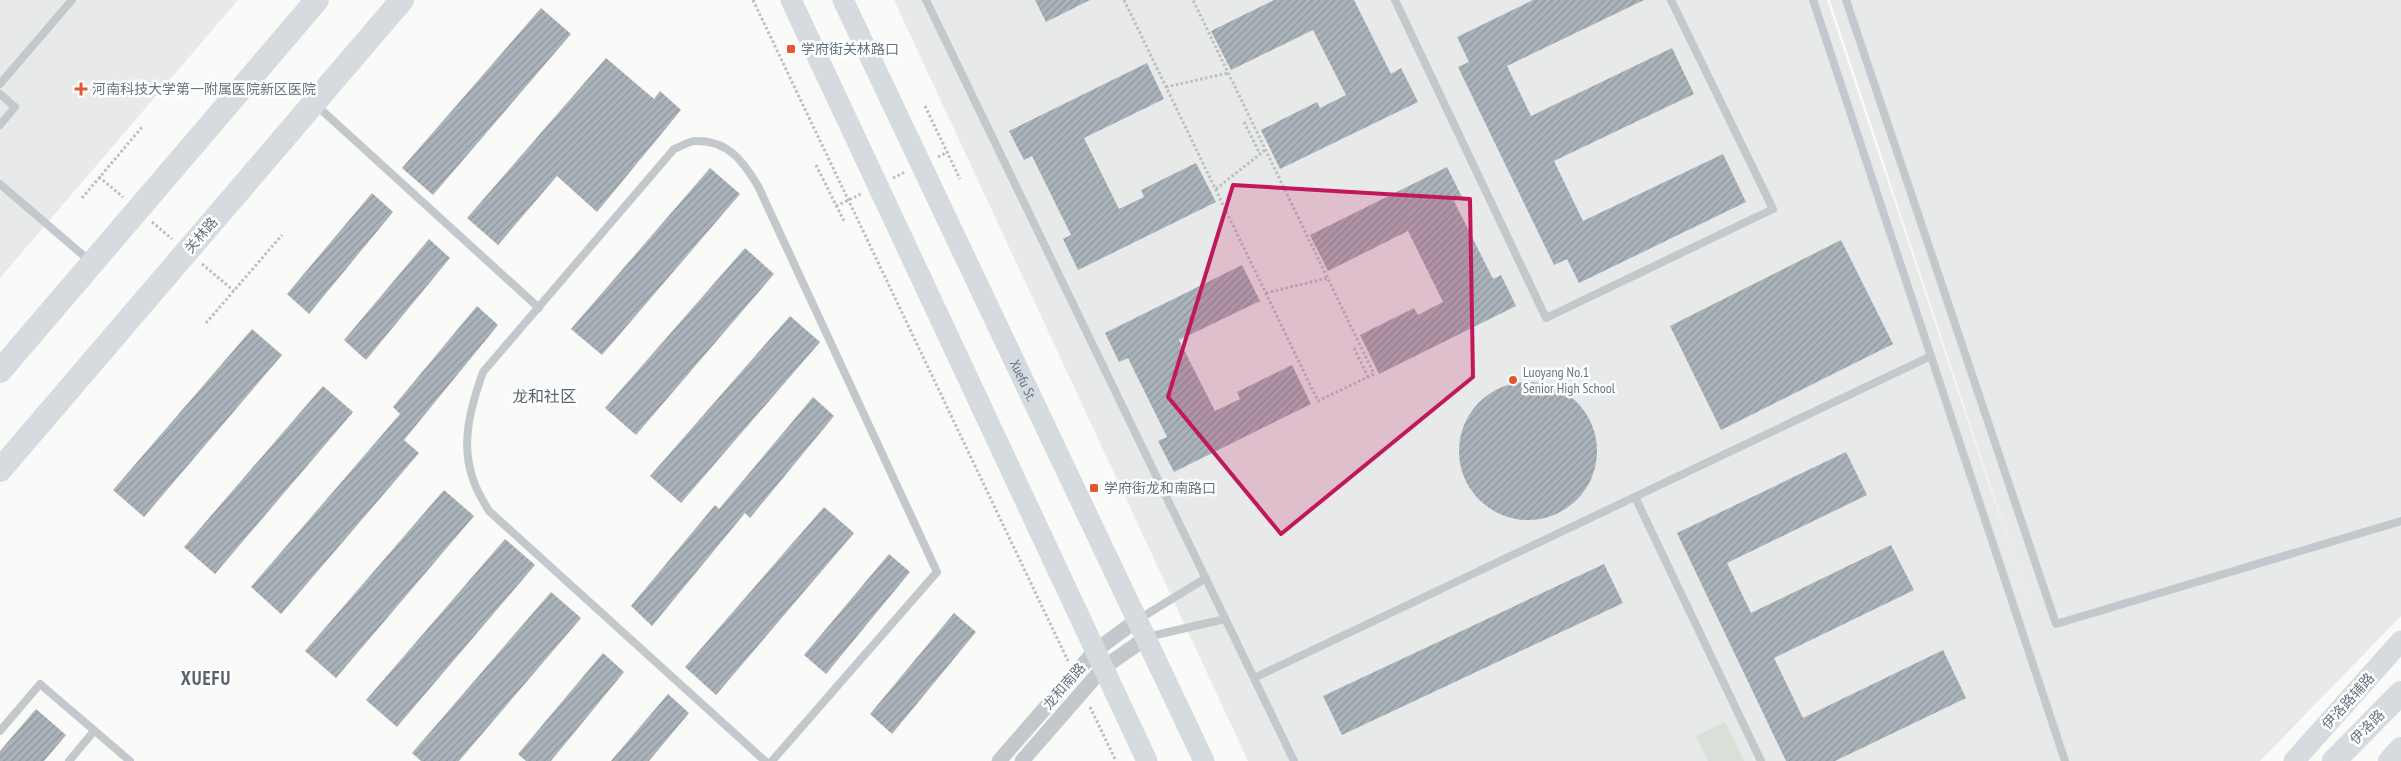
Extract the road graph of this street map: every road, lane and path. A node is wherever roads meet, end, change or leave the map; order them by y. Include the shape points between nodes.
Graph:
1 (72, 0) edge
2 (317, 0) edge
3 (402, 0) edge
4 (753, 0) edge
5 (791, 0) edge
6 (842, 0) edge
7 (926, 0) edge
8 (1124, 0) edge
9 (1193, 0) edge
10 (1395, 0) edge
11 (1671, 0) edge
12 (1813, 0) edge
13 (1846, 0) edge
14 (1228, 73) junction
15 (0, 84) edge
16 (1166, 87) junction
17 (0, 94) edge
18 (314, 104) junction
19 (924, 106) dead end
20 (1244, 122) dead end
21 (0, 125) edge
22 (143, 126) dead end
23 (1265, 150) junction
24 (1260, 154) junction
25 (816, 164) dead end
26 (100, 177) junction
27 (960, 179) dead end
28 (1, 186) edge
29 (1216, 189) junction
30 (82, 198) dead end
31 (129, 202) dead end
32 (152, 221) dead end
33 (845, 223) dead end
34 (282, 235) dead end
35 (174, 240) dead end
36 (196, 260) dead end
37 (92, 263) junction
38 (1328, 278) junction
39 (234, 291) junction
40 (1266, 293) junction
41 (539, 308) junction
42 (206, 323) dead end
43 (1354, 348) dead end
44 (1931, 356) junction
45 (0, 371) edge
46 (1368, 377) junction
47 (0, 470) edge
48 (1635, 497) junction
49 (2401, 521) edge
50 (1206, 578) junction
51 (1225, 619) junction
52 (1142, 629) junction
53 (2401, 642) edge
54 (1099, 660) junction
55 (1074, 674) junction
56 (1254, 678) junction
57 (1083, 692) junction
58 (2401, 693) edge
59 (0, 731) edge
60 (94, 731) junction
61 (2401, 750) edge
62 (69, 761) edge
63 (130, 761) edge
64 (765, 761) edge
65 (772, 761) edge
66 (999, 761) edge
67 (1022, 761) edge
68 (1116, 761) edge
69 (1147, 761) edge
70 (1204, 761) edge
71 (1294, 761) edge
72 (1760, 761) edge
73 (2065, 761) edge
74 (2294, 761) edge
75 (2334, 761) edge
76 (2390, 761) edge

1 - 15 lane
2 - 37 main road
3 - 18 main road, 关林路
4 - 55 path
5 - 54 main road
6 - 52 main road, Xuefu St.
7 - 50 lane
8 - 16 path
9 - 14 path
10 - 11 lane via 1546,318 1773,209
12 - 44 lane
13 - 49 lane via 2056,624
14 - 16 path
14 - 23 path
16 - 29 path
17 - 21 lane via 15,107
18 - 41 lane
18 - 47 main road, 关林路
19 - 27 path
20 - 24 path
22 - 26 path
23 - 24 path
23 - 38 path
24 - 29 path
25 - 33 path
26 - 30 path
26 - 31 path
28 - 37 lane
29 - 40 path
32 - 35 path
34 - 39 path
36 - 39 path
37 - 45 main road
38 - 40 path
38 - 46 path via 1374,374
39 - 42 path
40 - 46 path via 1318,401
41 - 64 lane via 483,372 471,405 467,440 472,478 489,511
41 - 65 lane via 674,149 694,141 721,145 742,160 758,186 937,572
43 - 46 path
44 - 48 lane
44 - 73 lane
48 - 56 lane
48 - 72 lane
50 - 51 lane
50 - 52 lane
51 - 52 lane
51 - 56 lane
52 - 54 street, 龙和南路
52 - 70 main road, Xuefu St.
53 - 74 main road, 伊洛路辅路
54 - 55 street, 龙和南路
54 - 57 street, 龙和南路
54 - 69 main road
55 - 66 street, 龙和南路
56 - 71 lane
57 - 67 street, 龙和南路
57 - 68 path
58 - 75 main road, 伊洛路
59 - 60 lane via 40,684
60 - 62 lane
60 - 63 lane
61 - 76 main road

